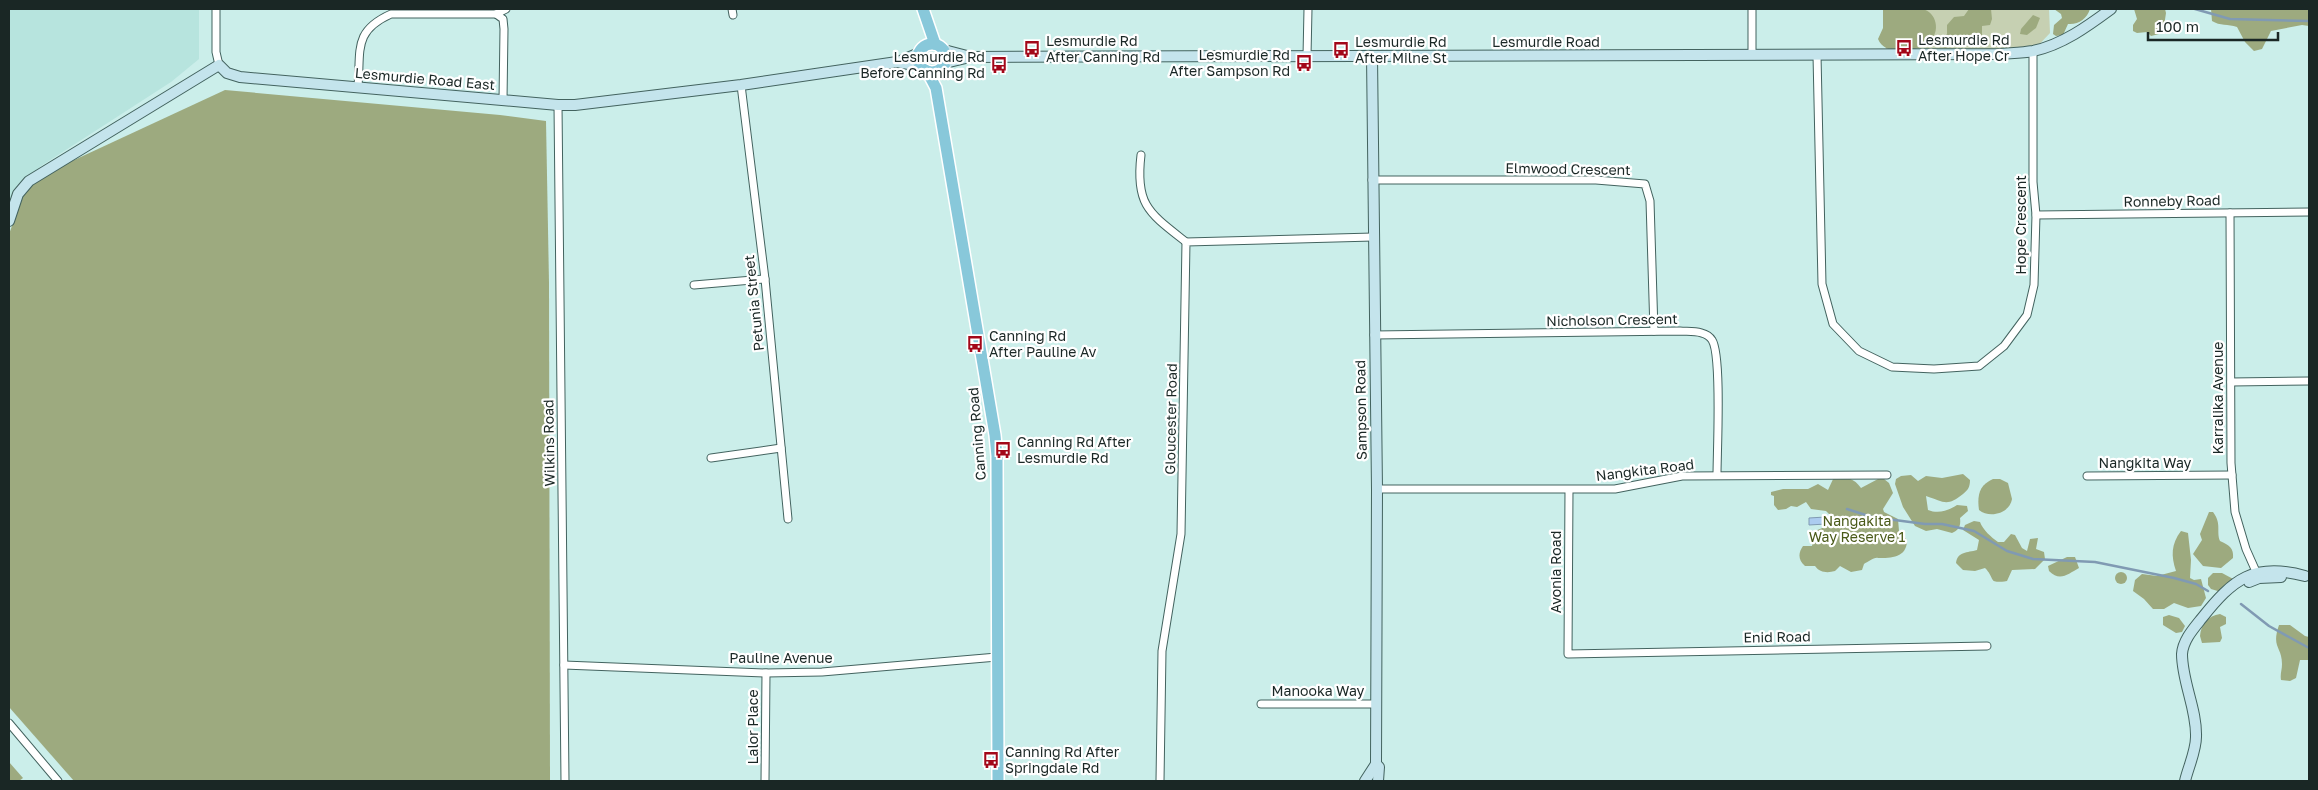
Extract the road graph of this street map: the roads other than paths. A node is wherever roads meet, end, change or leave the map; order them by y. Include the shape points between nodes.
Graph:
1 (216, 9) edge
2 (506, 9) edge
3 (1308, 9) edge
4 (1752, 9) edge
5 (2111, 9) edge
6 (496, 14) junction
7 (924, 14) edge
8 (940, 47) junction
9 (920, 51) junction
10 (2033, 51) junction
11 (1752, 55) junction
12 (1817, 55) junction
13 (1308, 56) junction
14 (1372, 56) junction
15 (970, 57) junction
16 (897, 62) junction
17 (220, 65) junction
18 (943, 66) junction
19 (924, 68) junction
20 (741, 85) junction
21 (358, 86) junction
22 (936, 88) junction
23 (504, 100) junction
24 (558, 105) junction
25 (1141, 155) dead end
26 (1372, 180) junction
27 (2309, 212) edge
28 (2230, 213) junction
29 (2036, 215) junction
30 (9, 221) edge
31 (1373, 237) junction
32 (1186, 242) junction
33 (764, 279) junction
34 (694, 285) dead end
35 (1654, 331) junction
36 (1374, 335) junction
37 (2231, 382) junction
38 (2309, 382) edge
39 (781, 448) junction
40 (711, 458) dead end
41 (1887, 474) dead end
42 (1717, 475) junction
43 (2232, 475) junction
44 (2088, 476) dead end
45 (1376, 489) junction
46 (1569, 490) junction
47 (788, 519) dead end
48 (2258, 575) junction
49 (2307, 576) edge
50 (1987, 646) dead end
51 (1568, 654) joint
52 (998, 657) junction
53 (564, 665) junction
54 (766, 672) junction
55 (1261, 704) dead end
56 (1376, 704) junction
57 (9, 723) edge
58 (1376, 764) junction
59 (58, 781) edge
60 (565, 781) edge
61 (765, 781) edge
62 (998, 781) edge
63 (1160, 781) edge
64 (1364, 781) edge
65 (1378, 781) edge
66 (2185, 781) edge

1 - 17 street via 216,52
2 - 6 street
3 - 13 street
4 - 11 street
5 - 10 street, Lesmurdie Road via 2081,31
6 - 21 street via 391,14 380,19 370,26 361,40
6 - 23 street via 503,19 504,29
7 - 8 main road
7 - 9 main road
8 - 9 main road via 930,44
8 - 15 street, Lesmurdie Road
8 - 18 main road
9 - 16 street, Lesmurdie Road East
9 - 19 main road via 918,59
10 - 12 street, Lesmurdie Road
10 - 29 street, Hope Crescent
11 - 12 street, Lesmurdie Road
11 - 14 street, Lesmurdie Road
12 - 29 street, Hope Crescent via 1822,284 1833,324 1859,350 1892,367 1979,366 2004,346 2027,315 2034,285
13 - 14 street, Lesmurdie Road
13 - 15 street, Lesmurdie Road
14 - 26 street, Sampson Road
15 - 18 street, Lesmurdie Road
16 - 19 street, Lesmurdie Road East
16 - 20 street, Lesmurdie Road East
17 - 21 street, Lesmurdie Road East via 225,72 236,77
17 - 30 street via 29,181 18,194
18 - 19 main road via 933,72
18 - 22 main road, Canning Road
19 - 22 main road, Canning Road
20 - 24 street, Lesmurdie Road East
20 - 33 street, Petunia Street
21 - 23 street, Lesmurdie Road East
22 - 52 main road, Canning Road via 994,427
23 - 24 street, Lesmurdie Road East
24 - 53 street, Wilkins Road
25 - 32 street via 1142,198 1153,216
26 - 31 street, Sampson Road
26 - 35 street, Elmwood Crescent via 1596,180 1645,184 1650,201
27 - 28 street, Ronneby Road
28 - 29 street, Ronneby Road
28 - 37 street, Karralika Avenue
31 - 32 street
31 - 36 street, Sampson Road
32 - 63 street, Gloucester Road via 1181,534 1162,651
33 - 34 street
33 - 39 street, Petunia Street
35 - 36 street, Nicholson Crescent
35 - 42 street, Nicholson Crescent via 1705,334 1712,340 1718,360
36 - 45 street, Sampson Road
37 - 38 street
37 - 43 street, Karralika Avenue
39 - 40 street
39 - 47 street, Petunia Street
41 - 42 street, Nangkita Road
42 - 46 street, Nangkita Road via 1682,476 1615,489
43 - 44 street, Nangkita Way
43 - 48 street, Karralika Avenue via 2235,512
45 - 46 street, Nangkita Road
45 - 56 street, Sampson Road
46 - 51 street, Avonia Road
48 - 49 street
48 - 66 street via 2217,599 2190,633 2182,653 2196,737
50 - 51 street, Enid Road
52 - 54 street, Pauline Avenue via 822,672
52 - 62 main road, Canning Road
53 - 54 street, Pauline Avenue
53 - 60 street, Wilkins Road
54 - 61 street, Lalor Place
55 - 56 street, Manooka Way
56 - 58 street, Sampson Road
57 - 59 street
58 - 64 street
58 - 65 street, Sampson Road via 1379,767

